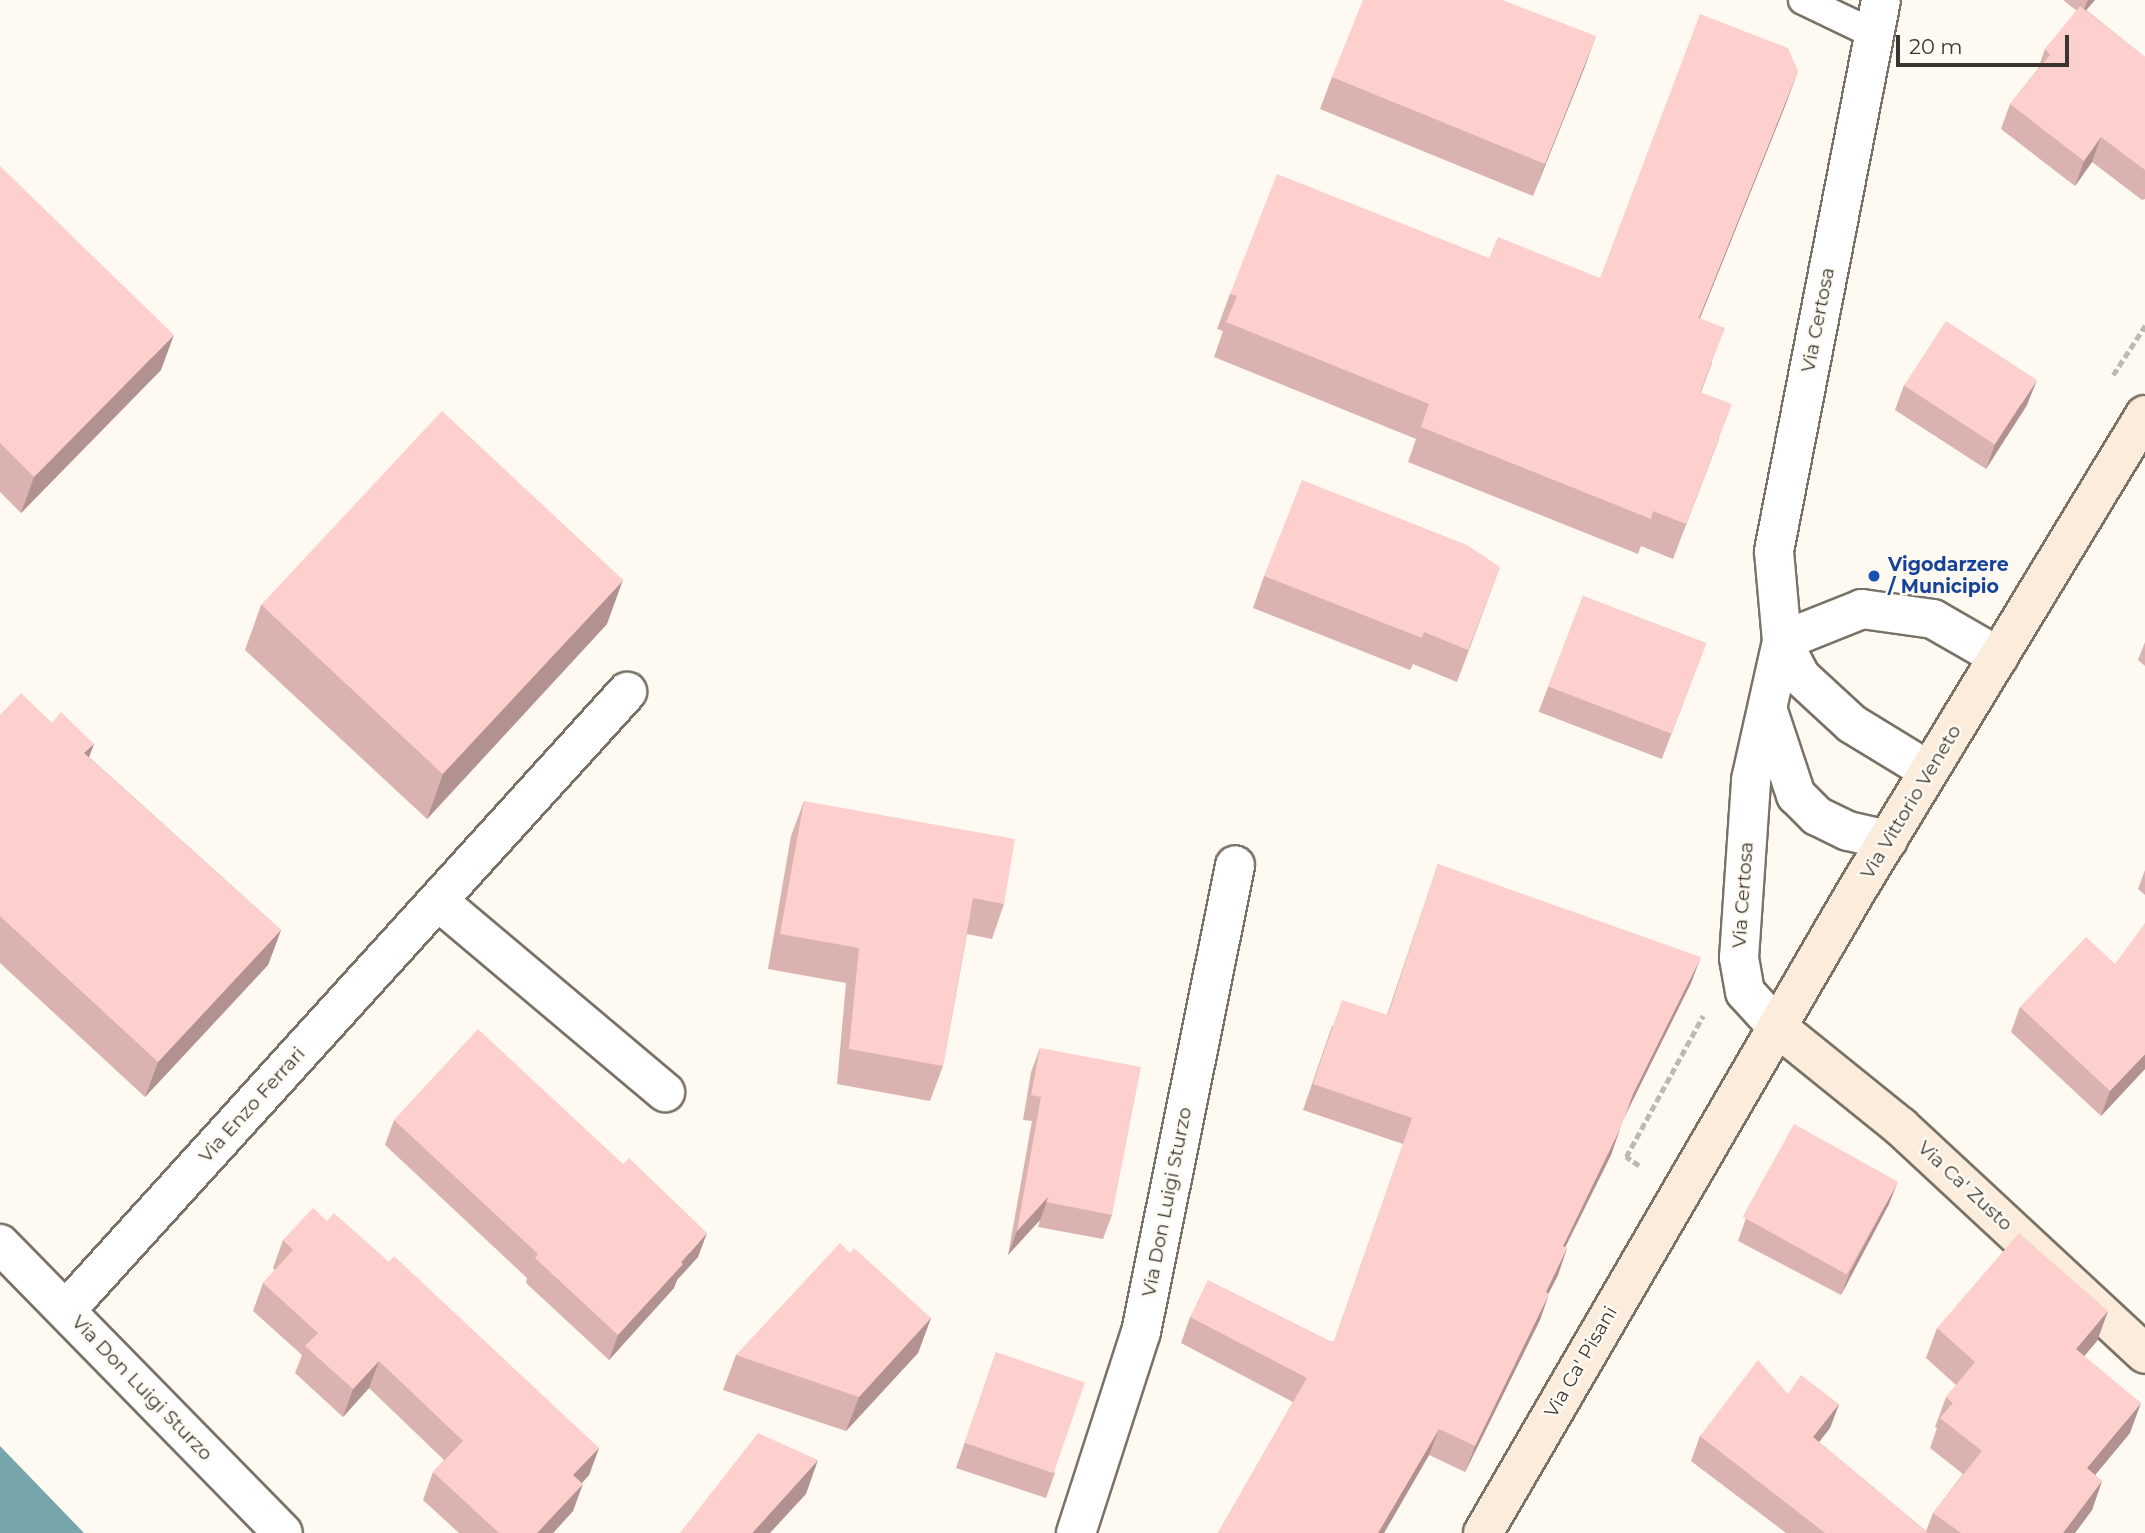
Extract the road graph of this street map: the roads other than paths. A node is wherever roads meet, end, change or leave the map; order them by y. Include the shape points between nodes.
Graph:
1 (1803, 0) edge
2 (1877, 16) edge
3 (2145, 415) edge
4 (1782, 642) junction
5 (1999, 657) junction
6 (627, 692) dead end
7 (1768, 711) junction
8 (1929, 771) junction
9 (1888, 840) junction
10 (1235, 865) dead end
11 (438, 901) junction
12 (1777, 1027) junction
13 (665, 1092) dead end
14 (1679, 1192) joint
15 (0, 1244) edge
16 (66, 1310) junction
17 (2145, 1354) edge
18 (283, 1533) edge
19 (1076, 1533) edge
20 (1483, 1533) edge

1 - 2 lane
2 - 4 street, Via Certosa via 1774,551
3 - 5 main road, Via Vittorio Veneto
4 - 5 street via 1862,609 1933,619
4 - 7 street, Via Certosa
4 - 8 street, Via Certosa via 1801,677 1852,724
5 - 8 main road, Via Vittorio Veneto
6 - 11 street, Via Enzo Ferrari
7 - 9 street, Via Certosa via 1796,795 1817,816 1848,831
7 - 12 street, Via Certosa via 1751,780 1740,958 1745,992
8 - 9 main road, Via Vittorio Veneto
9 - 12 main road, Via Vittorio Veneto
10 - 19 street, Via Don Luigi Sturzo via 1140,1332
11 - 13 street
11 - 16 street, Via Enzo Ferrari
12 - 14 main road, Via Vittorio Veneto
12 - 17 main road, Via Ca' Zusto via 1901,1127
14 - 20 main road, Via Ca' Pisani
15 - 16 street, Via Don Luigi Sturzo
16 - 18 street, Via Don Luigi Sturzo

